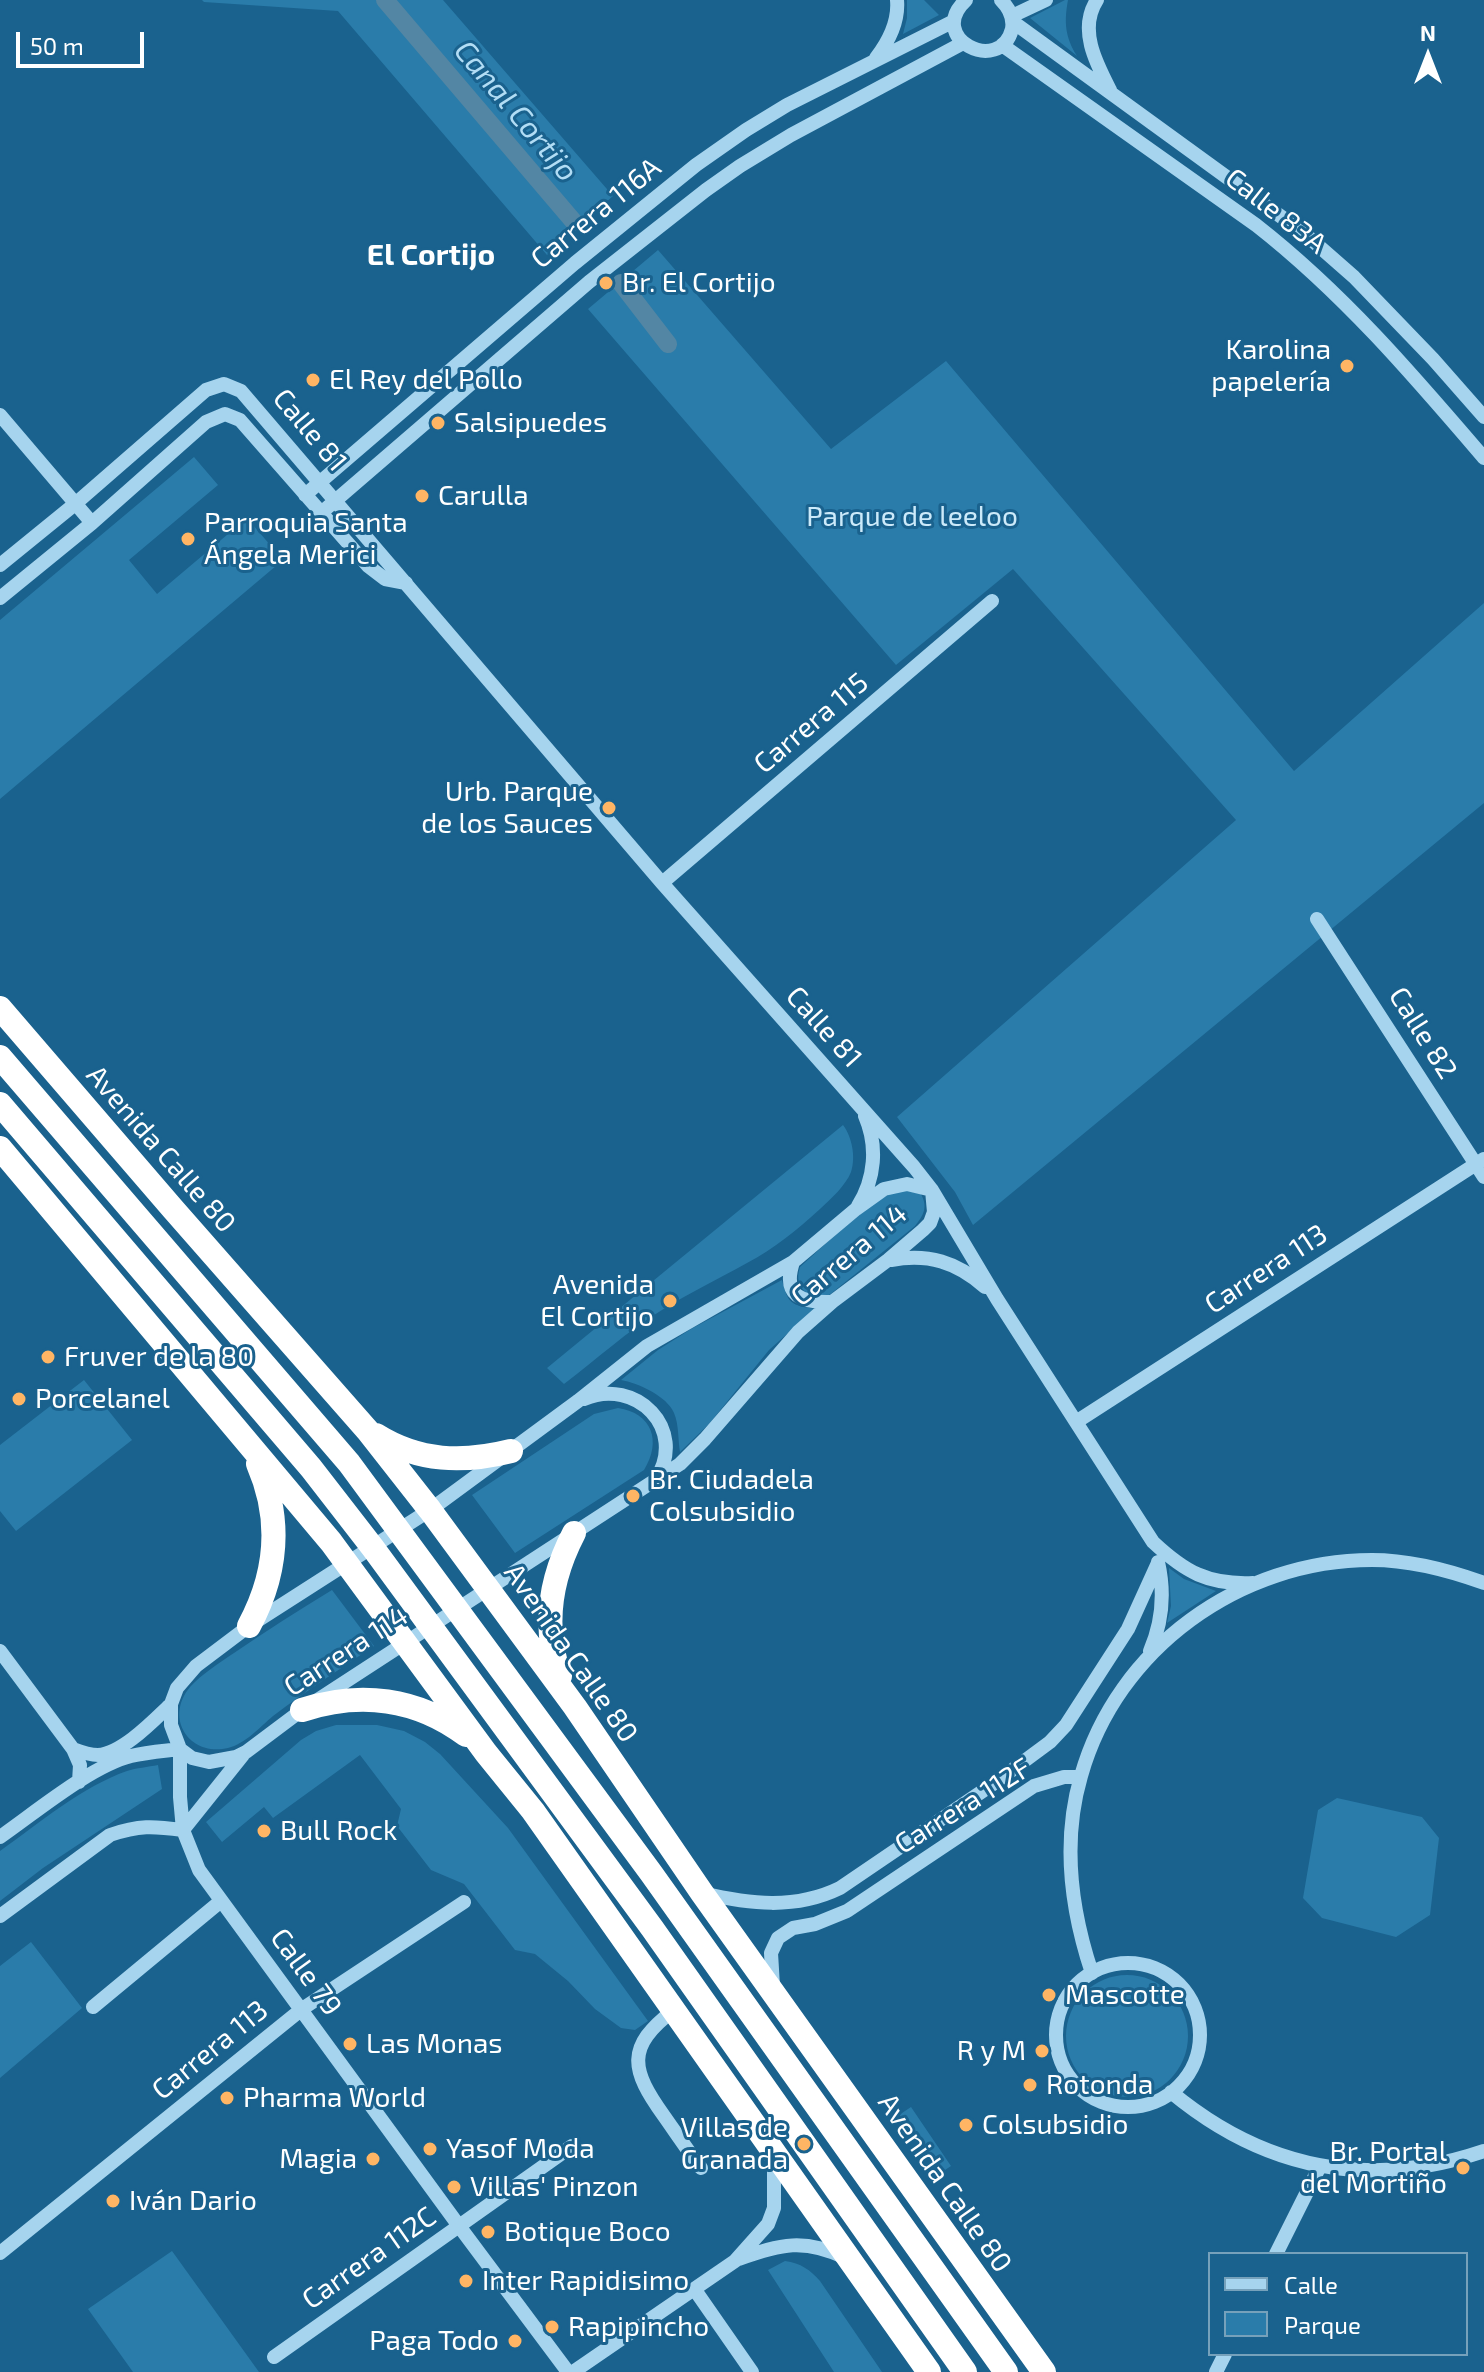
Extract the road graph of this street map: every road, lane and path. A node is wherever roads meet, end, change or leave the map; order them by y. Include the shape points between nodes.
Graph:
1 (897, 0) edge
2 (945, 0) edge
3 (1001, 0) edge
4 (1046, 0) edge
5 (1097, 0) edge
6 (959, 10) edge
7 (1012, 19) junction
8 (963, 43) junction
9 (1002, 45) junction
10 (873, 61) junction
11 (1113, 94) junction
12 (1270, 208) junction
13 (1256, 225) junction
14 (1354, 277) junction
15 (1337, 294) junction
16 (0, 415) edge
17 (1484, 417) edge
18 (1484, 458) edge
19 (320, 482) junction
20 (305, 495) junction
21 (336, 500) junction
22 (75, 504) junction
23 (321, 513) junction
24 (92, 523) junction
25 (0, 565) edge
26 (406, 583) junction
27 (0, 598) edge
28 (992, 601) dead end
29 (662, 883) junction
30 (1317, 919) dead end
31 (0, 1008) edge
32 (0, 1057) edge
33 (0, 1104) edge
34 (861, 1108) junction
35 (0, 1148) edge
36 (1481, 1167) edge
37 (932, 1190) junction
38 (856, 1209) junction
39 (888, 1260) junction
40 (793, 1262) junction
41 (997, 1299) junction
42 (832, 1302) junction
43 (578, 1401) junction
44 (1076, 1422) junction
45 (239, 1431) junction
46 (368, 1431) junction
47 (511, 1451) junction
48 (653, 1482) junction
49 (430, 1510) junction
50 (401, 1530) junction
51 (574, 1533) junction
52 (1153, 1542) junction
53 (373, 1548) junction
54 (1158, 1563) junction
55 (348, 1564) junction
56 (1253, 1583) junction
57 (1484, 1583) edge
58 (488, 1588) junction
59 (458, 1608) junction
60 (431, 1625) junction
61 (249, 1626) junction
62 (406, 1642) junction
63 (0, 1651) edge
64 (1147, 1657) junction
65 (171, 1704) junction
66 (575, 1707) junction
67 (302, 1710) junction
68 (73, 1749) junction
69 (180, 1749) junction
70 (246, 1752) junction
71 (486, 1753) junction
72 (1080, 1777) junction
73 (79, 1782) junction
74 (183, 1830) junction
75 (0, 1837) edge
76 (702, 1893) junction
77 (221, 1901) junction
78 (464, 1902) dead end
79 (0, 1916) edge
80 (1092, 1973) junction
81 (774, 1994) junction
82 (93, 2007) dead end
83 (302, 2009) junction
84 (674, 2010) junction
85 (1171, 2092) junction
86 (572, 2146) dead end
87 (774, 2151) junction
88 (1484, 2151) edge
89 (1320, 2166) junction
90 (701, 2168) dead end
91 (459, 2226) junction
92 (1277, 2252) edge
93 (0, 2253) edge
94 (850, 2260) junction
95 (735, 2261) junction
96 (695, 2290) junction
97 (274, 2357) dead end
98 (571, 2372) edge
99 (752, 2372) edge
100 (929, 2372) edge
101 (965, 2372) edge
102 (1006, 2372) edge
103 (1044, 2372) edge

1 - 10 street via 891,35
2 - 6 street
3 - 7 street, Calle 83A
4 - 7 street
5 - 11 street via 1090,48
6 - 8 street via 958,37
6 - 10 street, Carrera 116A
7 - 9 street
7 - 11 street, Calle 83A
8 - 9 street via 990,51
8 - 21 street, Carrera 116A via 791,135 706,190 589,282
9 - 13 street, Calle 83A
10 - 19 street, Carrera 116A via 787,105 696,165
11 - 12 street, Calle 83A
12 - 13 street
12 - 14 street, Calle 83A
13 - 15 street, Calle 83A
14 - 15 street
14 - 17 street, Calle 83A
15 - 18 street, Calle 83A
16 - 22 street
19 - 20 street, Carrera 116A
19 - 21 street, Calle 81
19 - 22 street, Calle 81 via 248,397 224,384 206,390
20 - 23 street, Calle 81
20 - 24 street, Calle 81 via 240,420 225,414 206,422
21 - 23 street, Carrera 116A
21 - 26 street, Calle 81
22 - 24 street
22 - 25 street
23 - 26 street, Calle 81 via 376,574
24 - 27 street
26 - 29 street, Calle 81
28 - 29 street, Carrera 115
29 - 34 street, Calle 81
30 - 36 street, Calle 82
31 - 46 highway, Avenida Calle 80
32 - 50 highway
33 - 53 highway
34 - 37 street, Calle 81
34 - 38 street via 873,1160
35 - 45 highway
36 - 44 street, Carrera 113
37 - 38 street, Carrera 114 via 895,1186
37 - 39 street, Carrera 114 via 930,1223
37 - 41 street, Calle 81
38 - 40 street, Carrera 114
39 - 41 street via 946,1261
39 - 42 street, Carrera 114
40 - 42 street via 790,1285 799,1299
40 - 43 street, Carrera 114 via 647,1346
41 - 44 street, Calle 81
42 - 48 street, Carrera 114 via 783,1348 692,1453
43 - 47 street, Carrera 114
43 - 48 street via 620,1393 656,1416 666,1443 661,1471
44 - 52 street, Calle 81
45 - 55 highway
45 - 61 highway via 265,1480 274,1535 270,1573
46 - 47 highway via 414,1454 439,1459
46 - 49 highway, Avenida Calle 80
47 - 49 street, Carrera 114
48 - 51 street, Carrera 114
49 - 50 street, Carrera 114
49 - 58 highway, Avenida Calle 80
50 - 53 street, Carrera 114
50 - 59 highway
51 - 58 street, Carrera 114
51 - 66 highway via 557,1571 550,1637
52 - 54 street, Calle 81
52 - 56 street, Calle 81 via 1206,1579
53 - 55 street, Carrera 114
53 - 60 highway
54 - 64 street, Calle 81 via 1162,1610
54 - 76 street, Carrera 112F via 1128,1629 1066,1725 996,1782 829,1894 775,1904
55 - 61 street, Carrera 114
55 - 62 highway
56 - 57 street via 1331,1562 1371,1560 1425,1566
56 - 64 street via 1179,1627
58 - 59 street, Carrera 114
58 - 66 highway, Avenida Calle 80
59 - 60 street, Carrera 114
59 - 102 highway
60 - 62 street, Carrera 114
60 - 101 highway
61 - 65 street, Carrera 114 via 190,1673
62 - 67 street, Carrera 114
62 - 71 highway
63 - 68 street
64 - 72 street via 1107,1713
65 - 68 street, Carrera 114 via 110,1752
65 - 69 street via 171,1725
66 - 76 highway, Avenida Calle 80
67 - 70 street, Carrera 114
67 - 71 highway via 346,1699 391,1701 440,1718
68 - 73 street via 80,1765
69 - 70 street, Carrera 114 via 209,1762
69 - 73 street, Carrera 114 via 130,1756
69 - 74 street, Calle 79
70 - 74 street
71 - 84 highway
72 - 80 street via 1071,1832 1072,1888
72 - 81 street, Carrera 112F via 1034,1786 855,1907 785,1931 771,1953
73 - 75 street, Carrera 114
74 - 77 street, Calle 79 via 199,1870
74 - 79 street via 149,1826 110,1835
76 - 81 highway, Avenida Calle 80
77 - 82 street
77 - 83 street, Calle 79
78 - 83 street, Carrera 113
80 - 85 street via 1134,1964 1174,1980 1189,1996 1200,2037 1187,2077
80 - 85 street via 1074,1987 1056,2029 1057,2052 1066,2074 1079,2089 1115,2106 1135,2107
81 - 103 highway, Avenida Calle 80
83 - 91 street, Calle 79
83 - 93 street, Carrera 113
84 - 87 highway
84 - 90 street via 647,2034 639,2071 645,2089
85 - 89 street via 1235,2137
86 - 91 street, Carrera 112C
87 - 94 highway
87 - 95 street via 774,2208 768,2224
88 - 89 street via 1400,2170
89 - 92 street
91 - 97 street, Carrera 112C
91 - 98 street, Calle 79
94 - 95 street via 800,2244
94 - 100 highway
95 - 96 street
96 - 98 street
96 - 99 street

